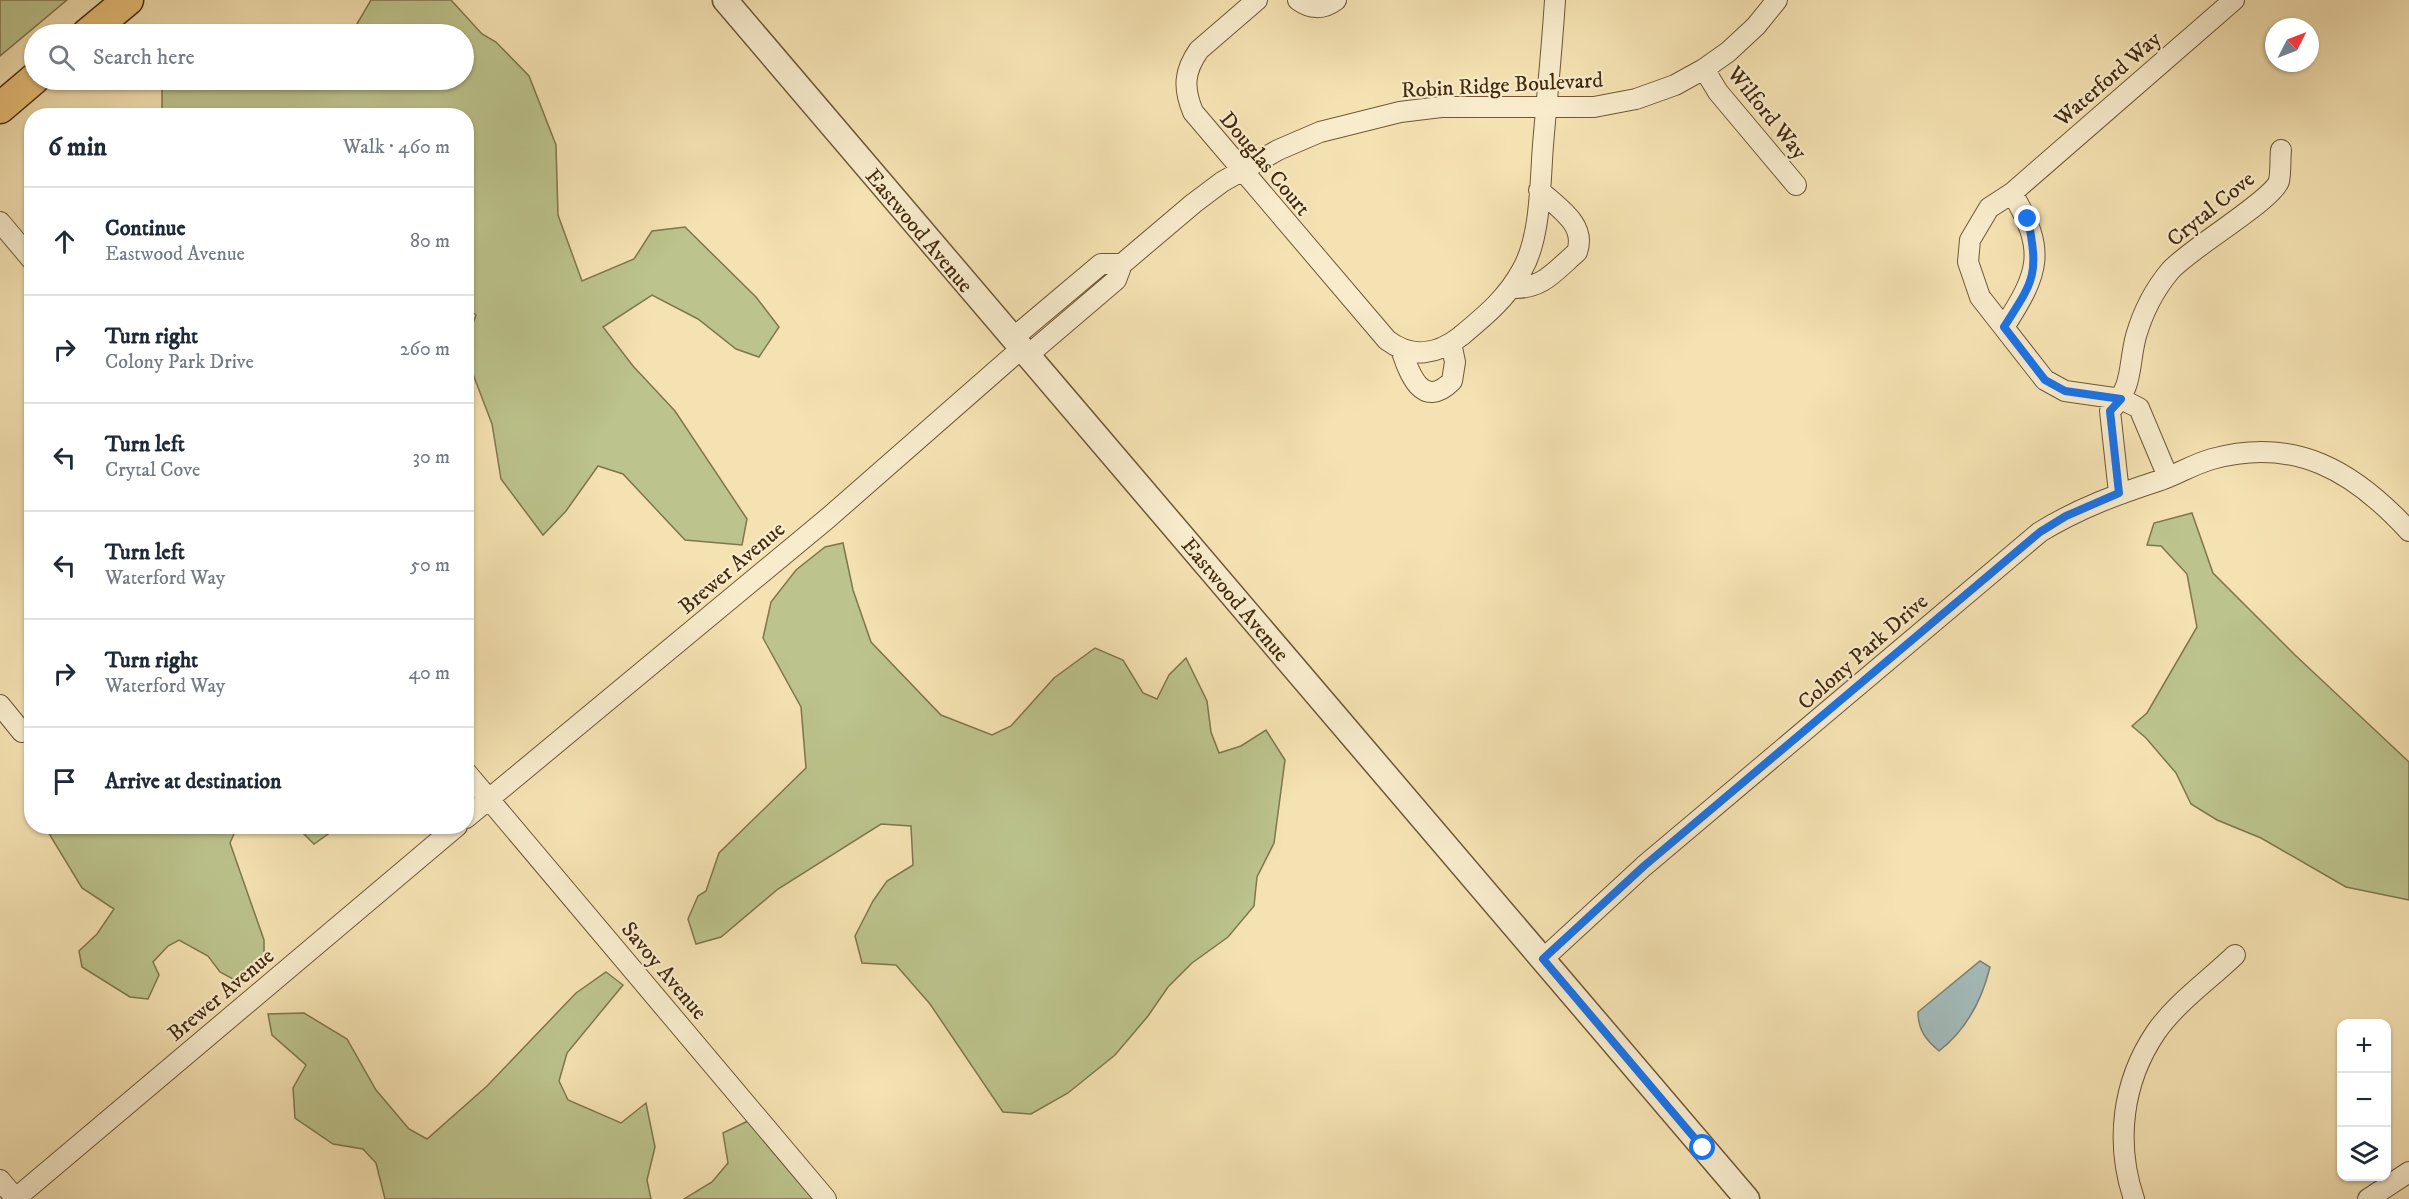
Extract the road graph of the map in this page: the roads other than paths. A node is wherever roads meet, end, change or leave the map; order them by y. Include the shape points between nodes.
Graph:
1 (128, 0) edge
2 (725, 0) edge
3 (1257, 0) edge
4 (1298, 0) edge
5 (1336, 0) edge
6 (1555, 0) edge
7 (1777, 0) edge
8 (2235, 0) edge
9 (99, 24) edge
10 (1704, 69) junction
11 (24, 88) edge
12 (0, 108) edge
13 (1546, 108) junction
14 (2281, 150) dead end
15 (1241, 170) junction
16 (1796, 185) dead end
17 (1539, 190) junction
18 (2012, 193) junction
19 (0, 222) edge
20 (24, 250) edge
21 (1512, 288) junction
22 (2004, 327) junction
23 (1451, 343) junction
24 (1021, 347) junction
25 (1401, 349) junction
26 (2121, 399) junction
27 (2168, 477) junction
28 (2119, 493) junction
29 (2409, 531) edge
30 (0, 705) edge
31 (22, 732) dead end
32 (474, 781) edge
33 (490, 798) junction
34 (474, 811) edge
35 (448, 834) edge
36 (2235, 956) dead end
37 (1543, 959) junction
38 (2409, 1172) edge
39 (0, 1180) edge
40 (16, 1199) edge
41 (826, 1199) edge
42 (1747, 1199) edge
43 (2134, 1199) edge
44 (2368, 1199) edge

1 - 9 main road
2 - 24 street, Eastwood Avenue
3 - 15 street, Douglas Court via 1199,50 1185,78 1193,112
4 - 5 street via 1319,8
6 - 13 street
7 - 10 street, Robin Ridge Boulevard via 1728,52
8 - 18 street, Waterford Way
10 - 13 street, Robin Ridge Boulevard via 1636,99 1594,107
10 - 16 street, Wilford Way via 1718,92
11 - 12 main road
13 - 15 street, Robin Ridge Boulevard via 1442,107 1361,120 1320,132
13 - 17 street
14 - 26 street, Crytal Cove via 2278,183 2260,202 2202,242 2170,271 2147,303 2136,337 2131,377
15 - 24 street, Robin Ridge Boulevard via 1194,203 1122,264 1101,264
15 - 25 street, Douglas Court via 1387,340
17 - 21 street via 1532,244
17 - 21 street via 1574,222 1579,230 1579,246 1542,282 1534,287
18 - 22 street via 2028,219 2034,275
18 - 22 street, Waterford Way via 1989,208 1970,240 1968,262 1980,297
19 - 20 street
21 - 23 street via 1487,315
22 - 26 street, Waterford Way via 2045,380 2065,391
23 - 25 street via 1426,353
23 - 25 street via 1455,362 1452,381 1431,392 1413,381
24 - 33 street, Brewer Avenue via 819,525
24 - 37 street, Eastwood Avenue
26 - 27 street via 2139,408
26 - 28 street, Crytal Cove via 2110,411
27 - 28 street, Colony Park Drive
27 - 29 street, Colony Park Drive via 2213,459 2254,453 2296,456 2331,467 2361,485
28 - 37 street, Colony Park Drive via 2040,532 1644,866
30 - 31 street
32 - 33 street, Savoy Avenue
33 - 34 street, Brewer Avenue
33 - 41 street, Savoy Avenue
35 - 40 street, Brewer Avenue
36 - 43 street via 2157,1031 2133,1077 2123,1144
37 - 42 street, Eastwood Avenue
38 - 44 street
39 - 40 street

